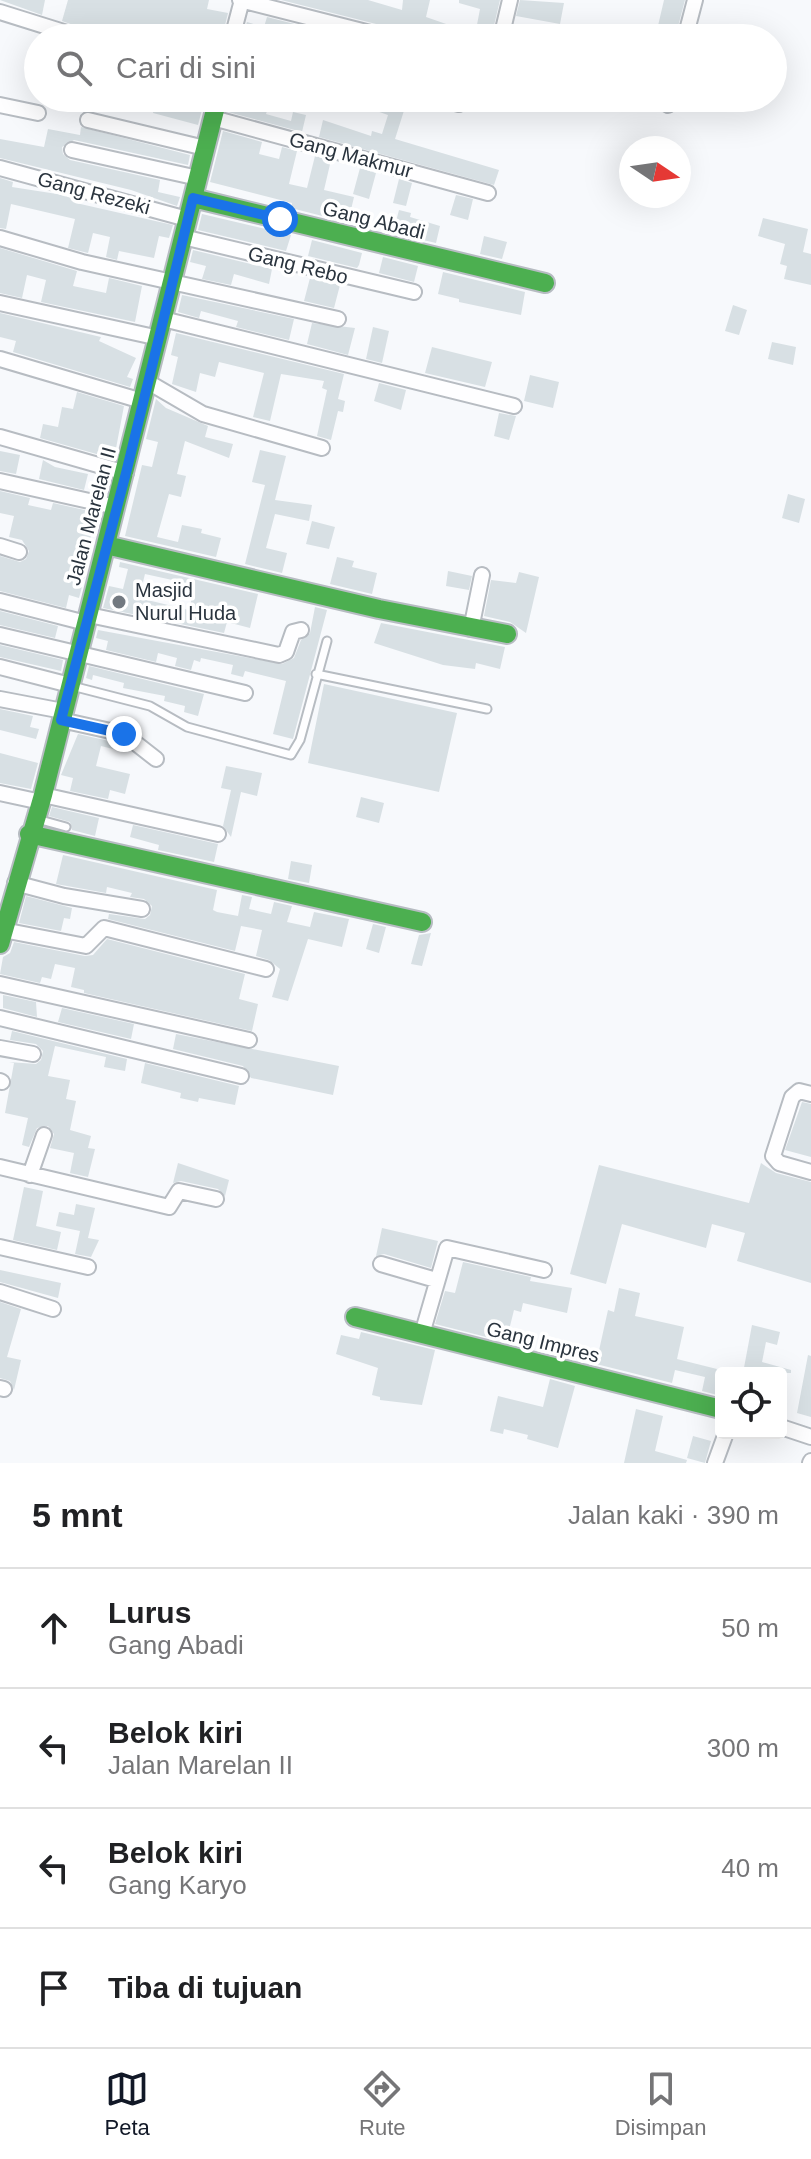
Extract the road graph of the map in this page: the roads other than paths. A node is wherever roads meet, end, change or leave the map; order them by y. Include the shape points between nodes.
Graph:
1 (241, 0) edge
2 (510, 0) edge
3 (695, 0) edge
4 (0, 12) edge
5 (38, 24) edge
6 (235, 24) edge
7 (335, 24) edge
8 (504, 24) edge
9 (689, 24) edge
10 (0, 105) edge
11 (24, 110) edge
12 (33, 112) edge
13 (214, 112) edge
14 (38, 113) dead end
15 (213, 118) junction
16 (88, 120) dead end
17 (205, 148) junction
18 (72, 150) dead end
19 (0, 168) edge
20 (201, 178) junction
21 (488, 193) dead end
22 (193, 198) junction
23 (185, 228) junction
24 (0, 238) edge
25 (173, 281) junction
26 (545, 283) dead end
27 (414, 292) dead end
28 (0, 303) edge
29 (338, 319) dead end
30 (161, 328) junction
31 (0, 359) edge
32 (148, 382) junction
33 (142, 401) junction
34 (514, 406) dead end
35 (0, 437) edge
36 (322, 448) dead end
37 (126, 473) junction
38 (0, 481) edge
39 (116, 507) junction
40 (106, 545) junction
41 (0, 546) edge
42 (19, 552) dead end
43 (482, 575) dead end
44 (0, 601) edge
45 (87, 619) junction
46 (471, 629) junction
47 (301, 630) dead end
48 (507, 634) dead end
49 (0, 635) edge
50 (327, 641) dead end
51 (78, 655) junction
52 (0, 667) edge
53 (316, 674) junction
54 (70, 685) junction
55 (245, 693) dead end
56 (0, 699) edge
57 (487, 709) dead end
58 (62, 715) junction
59 (156, 759) dead end
60 (0, 793) edge
61 (37, 812) junction
62 (66, 827) dead end
63 (218, 834) dead end
64 (15, 883) junction
65 (5, 902) edge
66 (142, 909) dead end
67 (422, 922) dead end
68 (2, 937) edge
69 (266, 969) dead end
70 (0, 984) edge
71 (0, 1018) edge
72 (249, 1040) dead end
73 (0, 1048) edge
74 (33, 1054) dead end
75 (241, 1076) dead end
76 (811, 1094) edge
77 (44, 1135) dead end
78 (0, 1167) edge
79 (811, 1172) edge
80 (30, 1175) junction
81 (216, 1199) dead end
82 (0, 1247) edge
83 (381, 1264) dead end
84 (88, 1267) dead end
85 (544, 1270) dead end
86 (436, 1280) junction
87 (0, 1292) edge
88 (53, 1309) dead end
89 (355, 1317) dead end
90 (422, 1334) junction
91 (715, 1407) edge
92 (787, 1429) edge
93 (811, 1437) edge
94 (724, 1439) edge
95 (715, 1463) edge

1 - 6 street
1 - 7 street
2 - 8 street
3 - 9 street
4 - 5 street
10 - 11 street
12 - 14 street
13 - 15 street, Jalan Marelan II
15 - 17 street, Jalan Marelan II
15 - 21 street, Gang Makmur
16 - 17 street
17 - 20 street, Jalan Marelan II
18 - 20 street
19 - 23 street, Gang Rezeki
20 - 22 street, Jalan Marelan II
22 - 23 street, Jalan Marelan II
22 - 26 street, Gang Abadi
23 - 25 street, Jalan Marelan II
23 - 27 street, Gang Rebo
24 - 25 street
25 - 29 street
25 - 30 street, Jalan Marelan II
28 - 30 street
30 - 32 street, Jalan Marelan II
30 - 34 street
31 - 33 street
32 - 33 street, Jalan Marelan II
32 - 36 street via 203,414
33 - 37 street, Jalan Marelan II
35 - 37 street
37 - 39 street, Jalan Marelan II
38 - 39 street
39 - 40 street, Jalan Marelan II
40 - 45 street, Jalan Marelan II
40 - 46 street
41 - 42 street
43 - 46 street
44 - 45 street
45 - 47 street via 279,655 286,652 293,632
45 - 51 street, Jalan Marelan II
46 - 48 street
49 - 51 street
50 - 53 lane
51 - 54 street, Jalan Marelan II
51 - 55 street
52 - 54 street
53 - 54 lane via 300,740 295,752 287,755 187,727 138,702
53 - 57 lane
54 - 58 street, Jalan Marelan II
56 - 58 street
58 - 59 street via 124,734
58 - 61 street, Jalan Marelan II
60 - 61 street
61 - 62 lane
61 - 63 street
61 - 64 street, Jalan Marelan II
61 - 67 street
64 - 65 street, Jalan Marelan II
64 - 66 street
65 - 68 street, Jalan Marelan II
68 - 69 street via 86,946 104,928
70 - 72 street
71 - 75 street
73 - 74 street
76 - 79 street via 796,1092 792,1097 773,1156 779,1163
77 - 80 street
78 - 80 street
80 - 81 street via 169,1207 179,1191
82 - 84 street
83 - 86 street
85 - 86 street via 450,1247 442,1255
86 - 90 street
87 - 88 street
89 - 90 street, Gang Impres
90 - 91 street, Gang Impres
92 - 93 street
94 - 95 street

